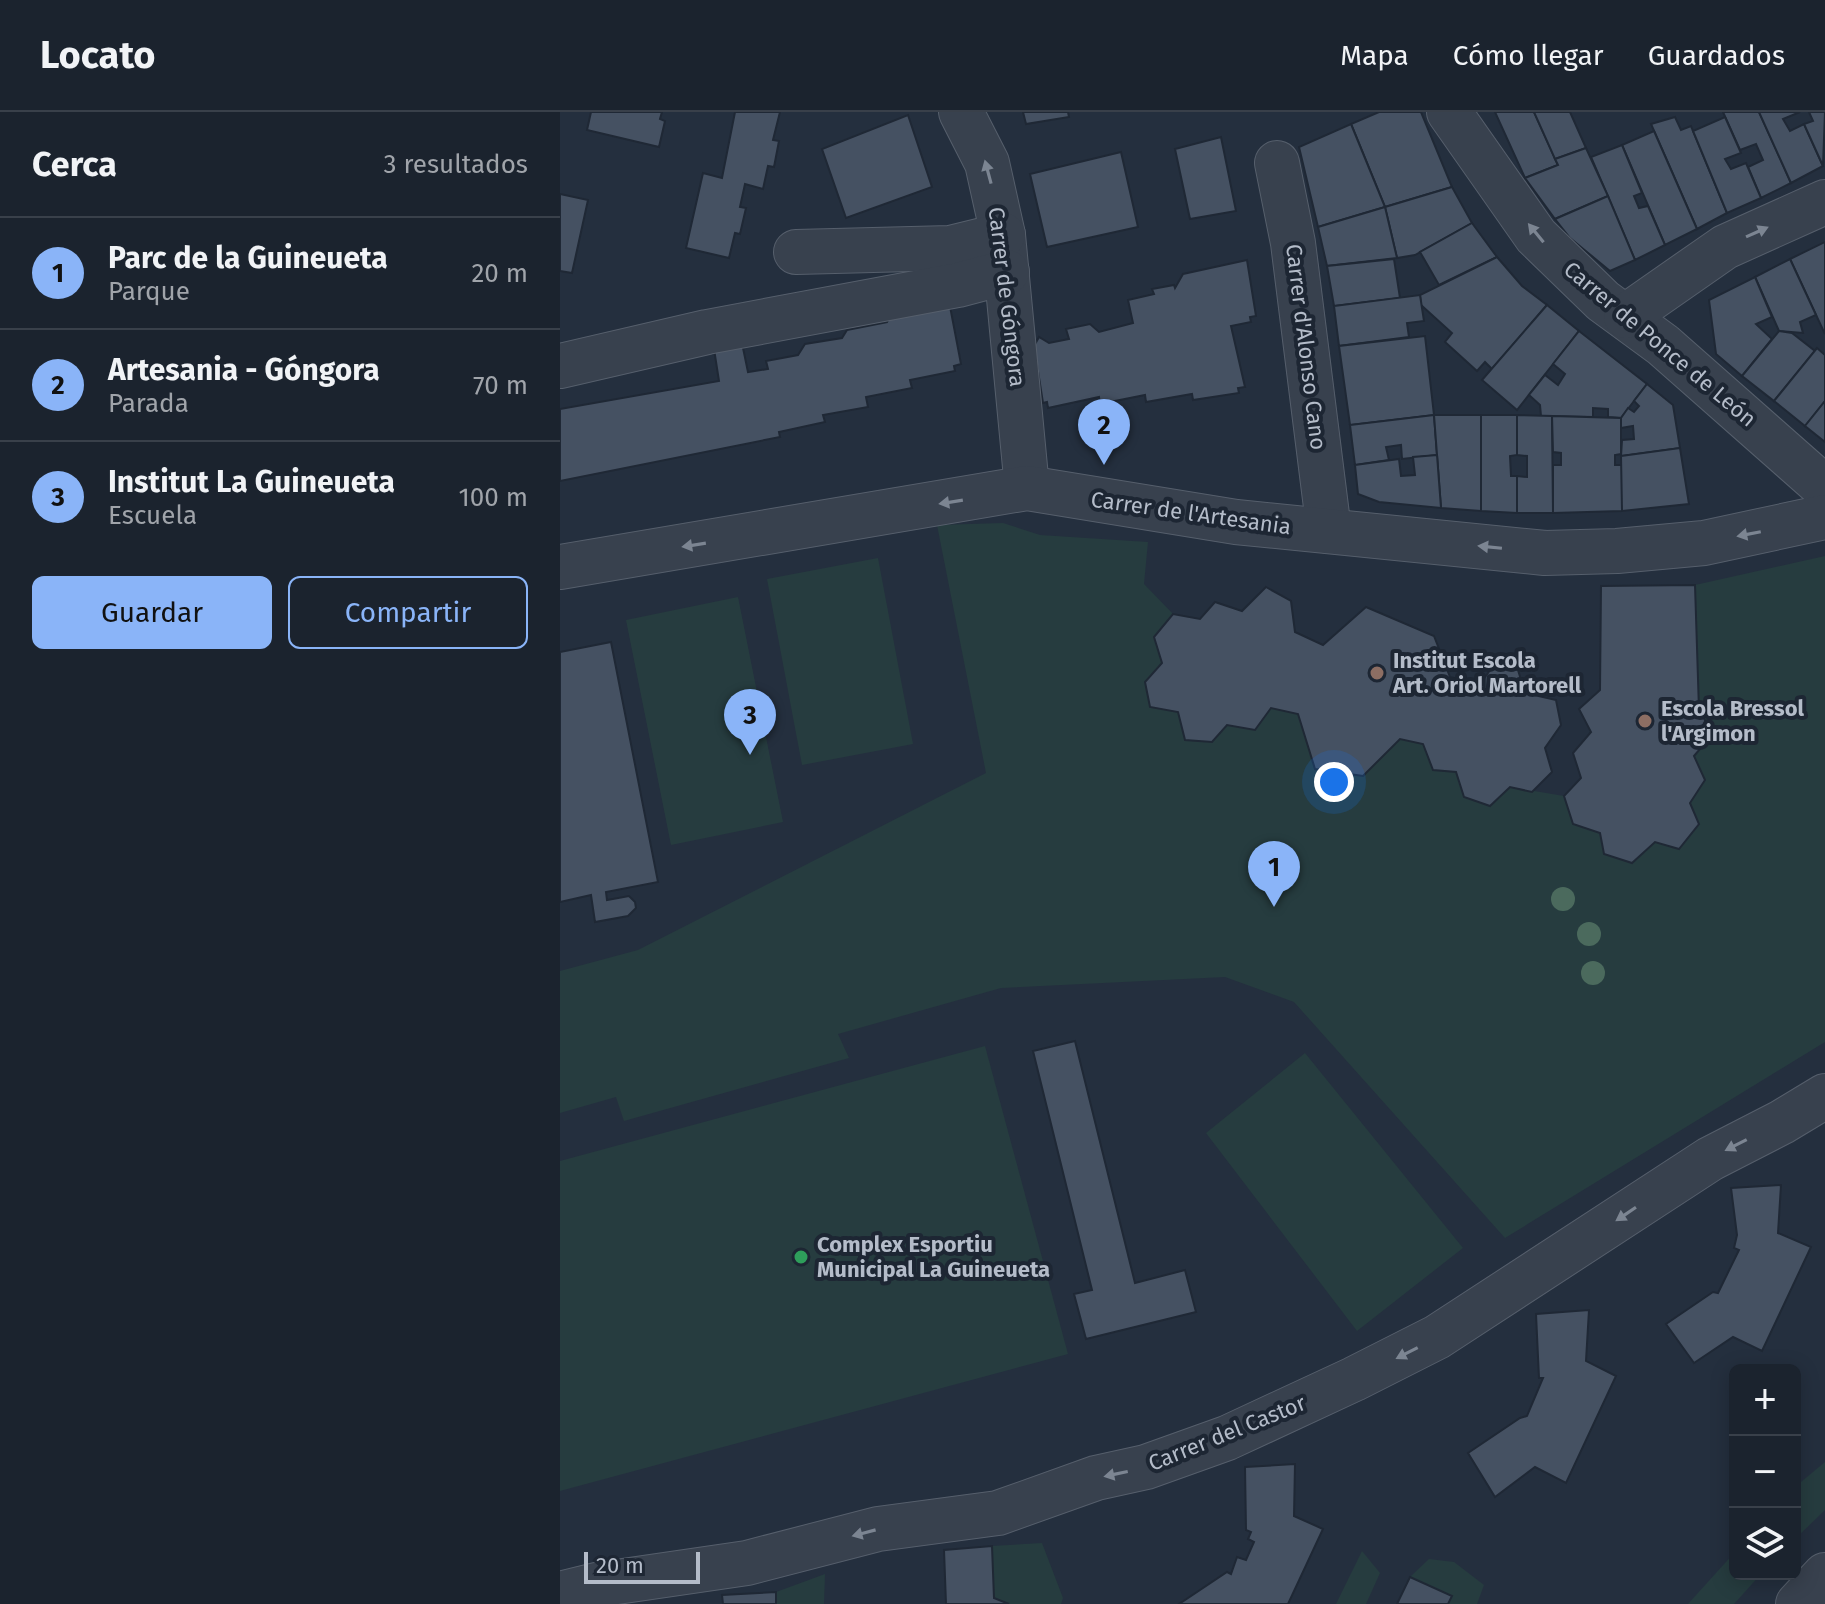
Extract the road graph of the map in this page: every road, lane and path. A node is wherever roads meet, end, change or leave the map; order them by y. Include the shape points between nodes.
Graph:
1 (961, 112) edge
2 (1449, 112) edge
3 (1277, 163) dead end
4 (1825, 202) edge
5 (796, 252) dead end
6 (1005, 254) junction
7 (1626, 316) junction
8 (560, 366) edge
9 (1027, 488) junction
10 (1825, 488) edge
11 (1825, 517) edge
12 (1329, 531) junction
13 (560, 567) edge
14 (1825, 1096) edge
15 (1825, 1575) edge
16 (560, 1594) edge
17 (1798, 1604) edge

6 -> 1 street, Carrer de Góngora via 987,163
7 -> 2 street, Carrer de Ponce de León via 1603,301 1536,236
3 - 12 street, Carrer d'Alonso Cano via 1293,243
7 -> 4 street via 1725,247
5 - 6 street via 950,248
6 - 8 street via 958,285 707,332
6 - 9 street, Carrer de Góngora
7 - 10 street, Carrer de Ponce de León
9 - 12 street, Carrer de l'Artesania via 1236,522
9 -> 13 street, Carrer de l'Artesania
11 -> 12 street, Carrer de l'Artesania via 1704,543 1617,551 1545,553
14 -> 16 street, Carrer del Castor via 1710,1159 1437,1337 1227,1438 998,1513 878,1529 747,1563
15 - 17 street

